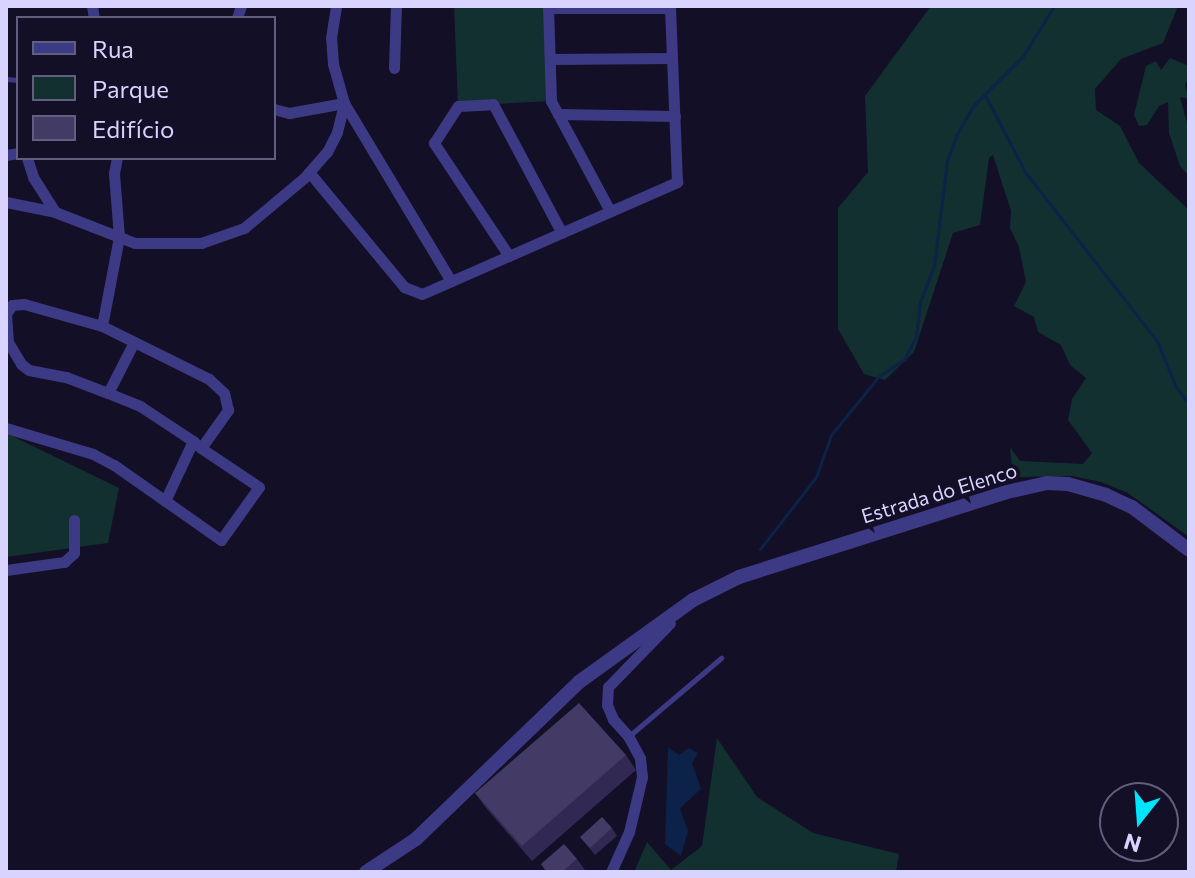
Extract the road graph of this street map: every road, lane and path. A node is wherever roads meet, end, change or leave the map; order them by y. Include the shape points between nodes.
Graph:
1 (336, 6) edge
2 (396, 6) edge
3 (548, 7) edge
4 (670, 7) edge
5 (672, 58) junction
6 (550, 59) junction
7 (394, 68) dead end
8 (344, 103) junction
9 (276, 110) edge
10 (558, 114) junction
11 (675, 116) junction
12 (28, 160) edge
13 (117, 160) edge
14 (309, 172) junction
15 (6, 202) edge
16 (610, 211) junction
17 (55, 212) junction
18 (562, 233) junction
19 (119, 237) junction
20 (509, 256) junction
21 (451, 281) junction
22 (102, 326) junction
23 (7, 342) edge
24 (134, 342) junction
25 (108, 393) junction
26 (6, 428) edge
27 (197, 444) junction
28 (165, 501) junction
29 (74, 520) dead end
30 (1189, 550) edge
31 (6, 570) edge
32 (693, 600) junction
33 (721, 658) dead end
34 (629, 737) junction
35 (366, 872) edge
36 (611, 872) edge

1 - 8 street via 333,64
2 - 7 street
3 - 4 street
3 - 6 street
4 - 5 street
5 - 6 street
5 - 11 street
6 - 10 street via 551,101
8 - 9 street via 289,113
8 - 14 street via 332,142
8 - 21 street
10 - 11 street
10 - 16 street
11 - 16 street via 677,182
12 - 17 street
13 - 19 street
14 - 19 street via 244,228 226,236 170,245
14 - 21 street via 404,287 422,294
15 - 17 street
16 - 18 street
17 - 19 street
18 - 20 street
18 - 20 street via 493,104 458,106 434,143
19 - 22 street
20 - 21 street
22 - 23 street via 12,305 6,314
22 - 24 street
23 - 25 street via 29,370
24 - 25 street
24 - 27 street via 209,379 224,393 228,410
25 - 27 street via 140,406
26 - 28 street via 93,454
27 - 28 street
27 - 28 street via 259,487 221,540
29 - 31 street via 74,553 64,562
30 - 32 street, Estrada do Elenco via 1132,507 1068,484 1047,483 766,567
32 - 34 street, Estrada do Elenco via 608,687 607,705
32 - 35 street, Estrada do Elenco via 579,682 416,839
33 - 34 lane
34 - 36 street, Estrada do Elenco via 642,777 629,832

